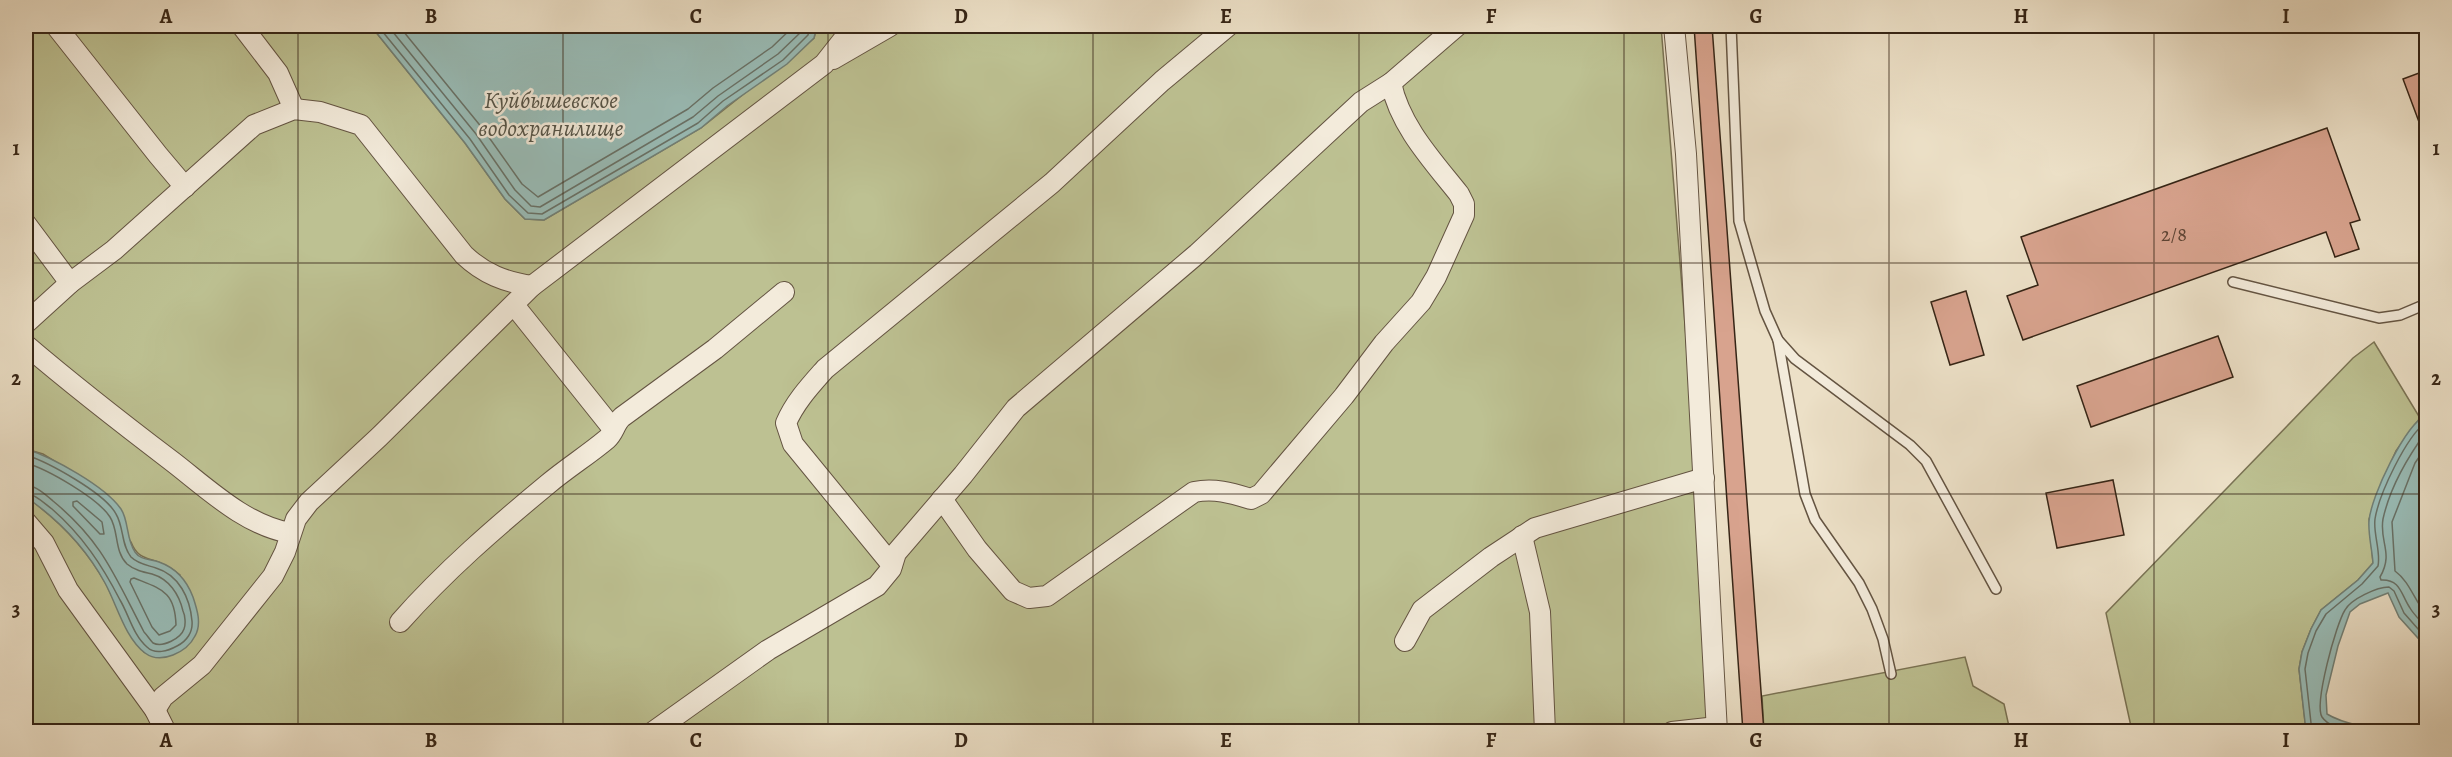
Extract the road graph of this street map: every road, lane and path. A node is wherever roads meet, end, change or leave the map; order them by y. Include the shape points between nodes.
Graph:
1 (56, 26) edge
2 (242, 26) edge
3 (854, 26) edge
4 (890, 26) edge
5 (1228, 26) edge
6 (1457, 26) edge
7 (1674, 26) edge
8 (1731, 26) edge
9 (824, 64) junction
10 (1391, 83) junction
11 (294, 109) junction
12 (185, 187) junction
13 (26, 224) edge
14 (2233, 282) dead end
15 (70, 283) junction
16 (532, 286) junction
17 (784, 292) dead end
18 (2427, 304) edge
19 (513, 305) junction
20 (26, 323) edge
21 (1778, 340) junction
22 (26, 345) edge
23 (613, 429) junction
24 (1704, 478) junction
25 (942, 499) junction
26 (26, 522) edge
27 (290, 533) junction
28 (1522, 536) junction
29 (892, 565) junction
30 (1996, 589) dead end
31 (400, 622) dead end
32 (1405, 641) dead end
33 (1891, 674) dead end
34 (155, 710) junction
35 (1717, 729) edge
36 (166, 732) edge
37 (652, 732) edge
38 (1545, 732) edge
39 (1671, 732) edge

1 - 12 street
2 - 11 street via 278,73
3 - 9 street
4 - 9 street
5 - 29 street via 1052,183 825,369 791,412 786,423 794,444
6 - 10 street
7 - 24 street via 1686,154
8 - 21 lane via 1739,222
9 - 16 street
10 - 25 street via 1361,102 1197,254 1016,408
10 - 25 street via 1405,122 1459,194 1464,215 1421,302 1261,494 1251,499 1223,490 1194,492 1039,598 1013,591
11 - 12 street via 255,125
11 - 16 street via 320,112 362,125 471,262 499,279
12 - 15 street
13 - 15 street
14 - 18 lane via 2379,318
15 - 20 street
16 - 19 street
17 - 23 street via 622,417
19 - 23 street
19 - 27 street via 309,502
21 - 30 lane via 1795,358 1926,461
21 - 33 lane via 1805,495 1815,520 1859,583 1872,609
22 - 27 street via 88,398 224,501 259,523
23 - 31 street via 609,438 549,483 431,587
24 - 28 street via 1552,522
24 - 35 street
25 - 29 street via 896,553
26 - 34 street via 44,543 68,590
27 - 34 street via 273,576 202,665 163,697
28 - 32 street via 1422,610
28 - 38 street via 1540,612
29 - 37 street via 877,586 768,650
34 - 36 street
35 - 39 street

